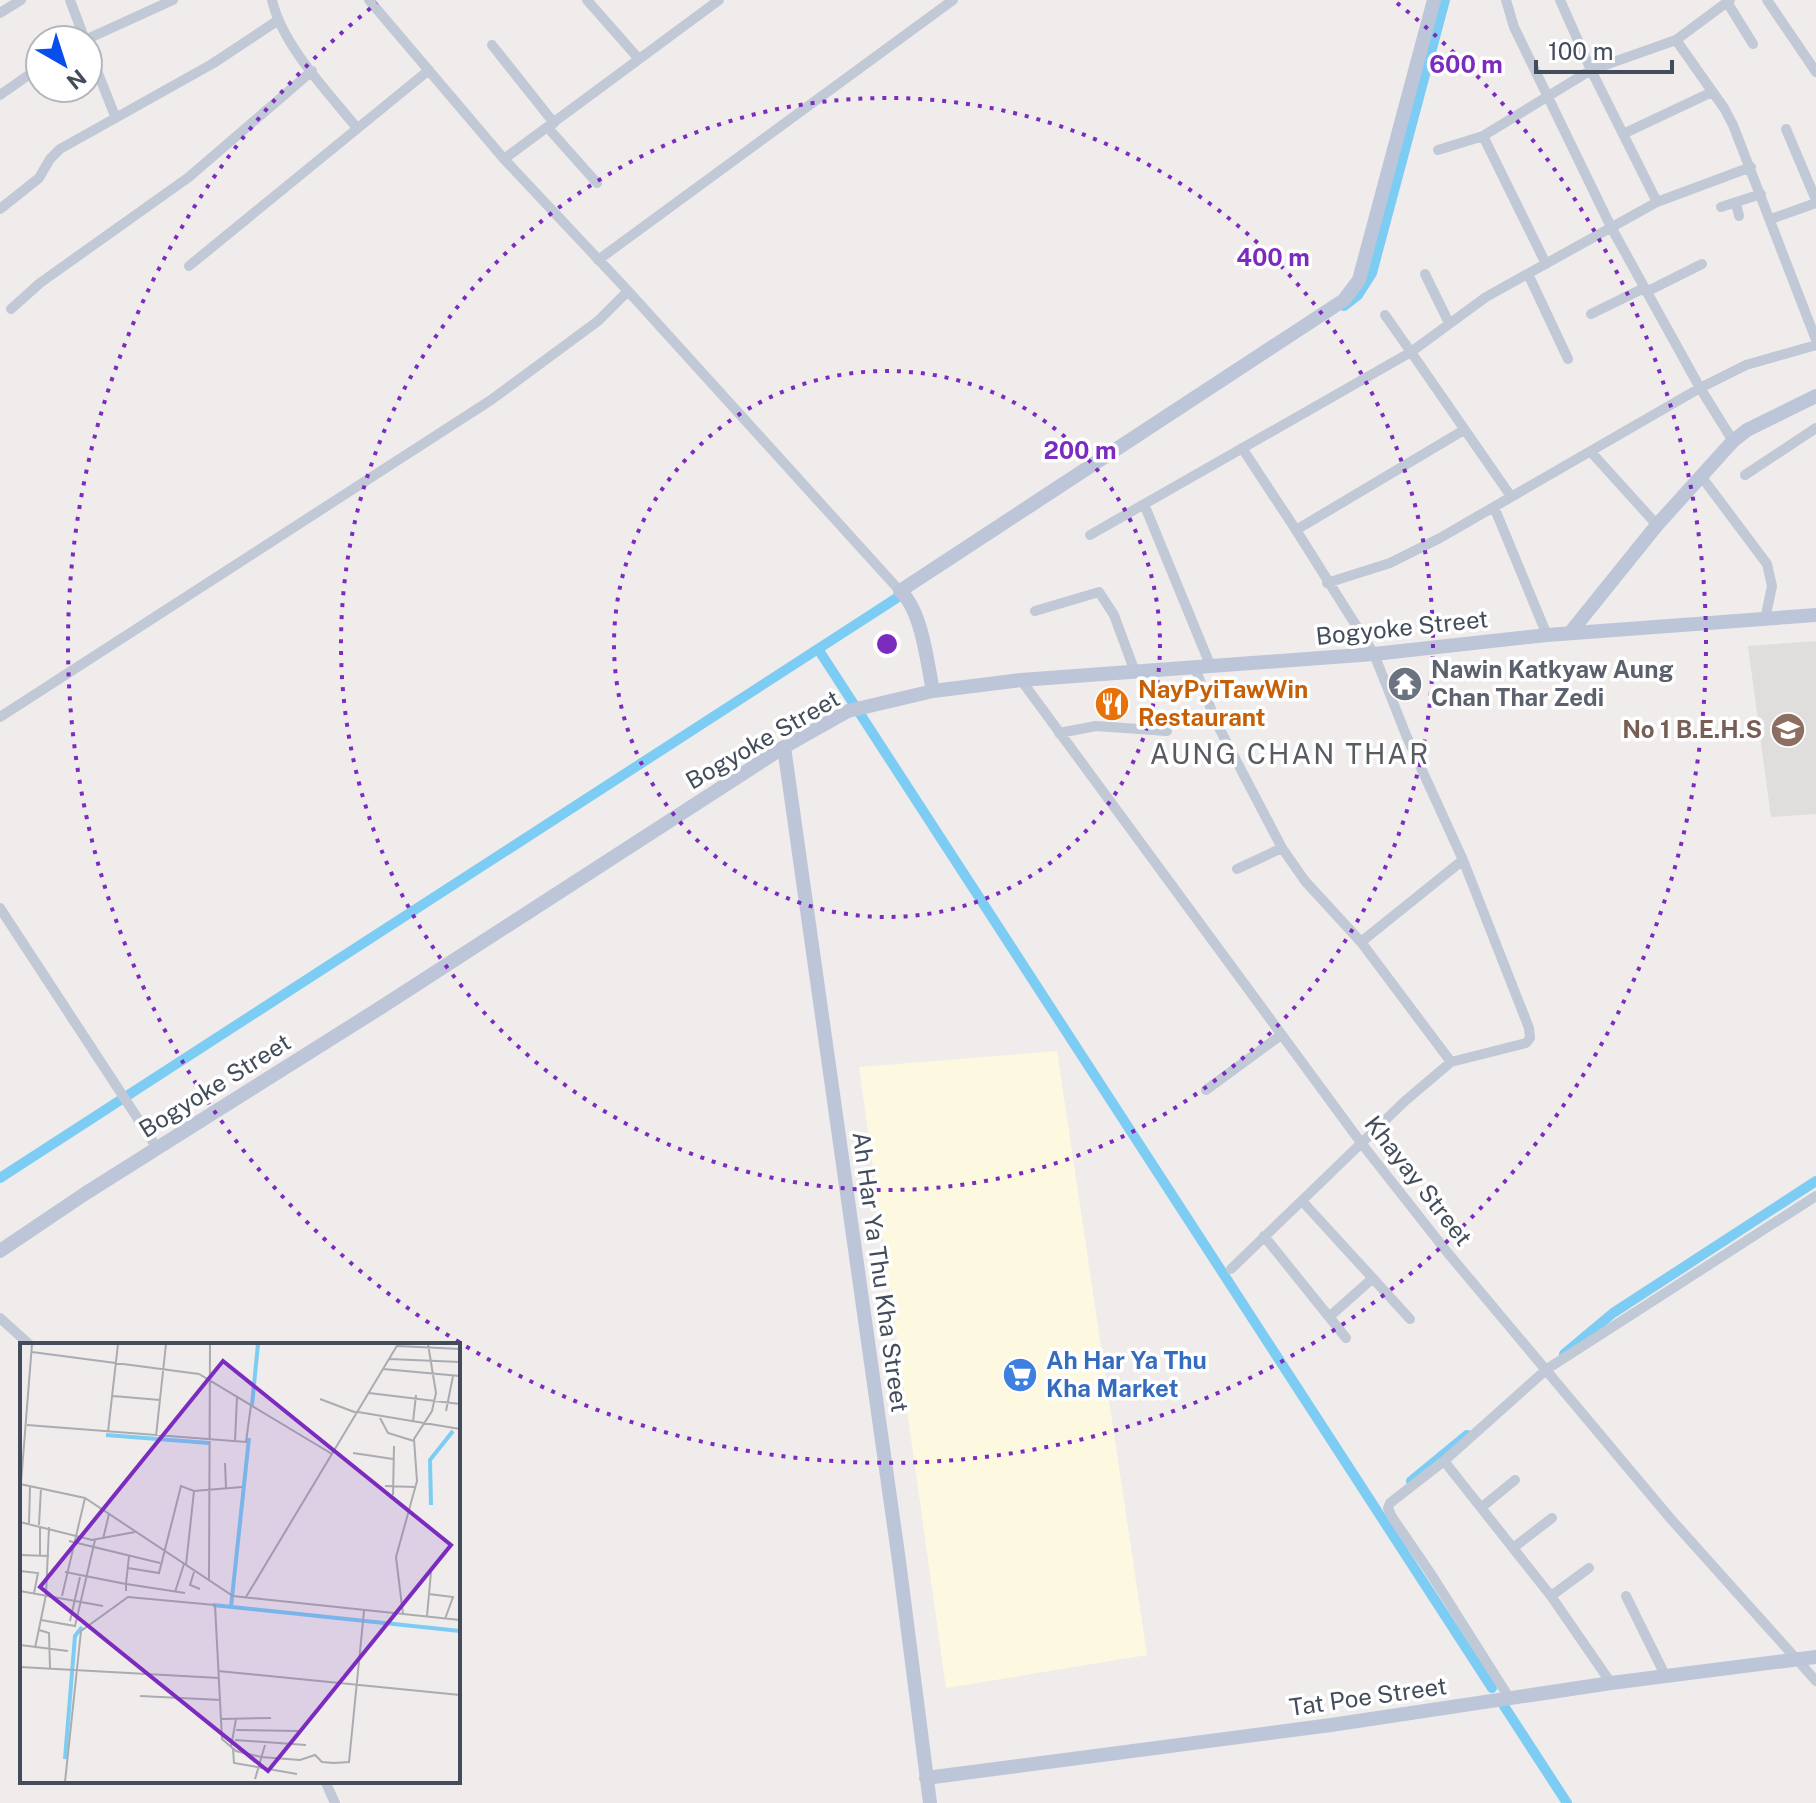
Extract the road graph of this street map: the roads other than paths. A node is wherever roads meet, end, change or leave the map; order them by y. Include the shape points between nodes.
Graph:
1 (21, 0) edge
2 (70, 0) edge
3 (173, 0) edge
4 (272, 0) edge
5 (369, 0) edge
6 (587, 0) edge
7 (719, 0) edge
8 (953, 0) edge
9 (1434, 0) edge
10 (1506, 0) edge
11 (1560, 0) edge
12 (1767, 0) edge
13 (1728, 1) edge
14 (0, 13) edge
15 (277, 21) junction
16 (79, 24) edge
17 (104, 31) edge
18 (1676, 40) junction
19 (1753, 44) dead end
20 (492, 45) dead end
21 (638, 58) junction
22 (429, 70) junction
23 (1591, 70) junction
24 (312, 71) junction
25 (1816, 72) edge
26 (24, 78) edge
27 (104, 88) edge
28 (1712, 92) junction
29 (0, 95) edge
30 (1549, 98) junction
31 (115, 116) junction
32 (551, 125) junction
33 (357, 128) junction
34 (1786, 129) dead end
35 (1623, 134) junction
36 (1483, 136) junction
37 (1438, 150) dead end
38 (504, 159) junction
39 (1751, 167) junction
40 (597, 183) dead end
41 (1761, 194) junction
42 (1657, 202) junction
43 (1816, 202) edge
44 (1736, 203) junction
45 (1721, 207) dead end
46 (0, 209) edge
47 (1739, 216) dead end
48 (1771, 219) junction
49 (1611, 227) junction
50 (598, 260) junction
51 (1546, 264) junction
52 (1702, 264) dead end
53 (189, 266) dead end
54 (1425, 274) dead end
55 (1528, 274) junction
56 (1645, 290) junction
57 (628, 291) junction
58 (11, 309) dead end
59 (1591, 314) dead end
60 (1385, 315) dead end
61 (1449, 323) junction
62 (1816, 342) edge
63 (1411, 352) junction
64 (1568, 359) dead end
65 (1700, 388) junction
66 (1816, 396) edge
67 (1816, 428) edge
68 (1464, 430) junction
69 (1733, 441) junction
70 (1242, 448) junction
71 (1591, 452) junction
72 (1745, 475) dead end
73 (1701, 476) junction
74 (1510, 495) junction
75 (1144, 504) junction
76 (1494, 507) junction
77 (1657, 525) junction
78 (1296, 530) junction
79 (1090, 535) dead end
80 (1327, 583) junction
81 (903, 593) junction
82 (1035, 611) dead end
83 (1816, 615) edge
84 (1765, 619) junction
85 (1570, 633) junction
86 (1547, 635) junction
87 (1374, 654) junction
88 (1211, 667) junction
89 (1195, 668) junction
90 (1135, 672) junction
91 (1021, 680) junction
92 (933, 691) junction
93 (0, 717) edge
94 (1167, 731) dead end
95 (1059, 733) junction
96 (784, 747) junction
97 (1282, 848) junction
98 (1463, 860) junction
99 (1237, 869) dead end
100 (0, 908) edge
101 (1361, 942) junction
102 (1281, 1035) junction
103 (1451, 1062) junction
104 (1206, 1090) dead end
105 (1362, 1144) junction
106 (157, 1148) junction
107 (1816, 1196) edge
108 (1303, 1202) junction
109 (1264, 1236) junction
110 (0, 1251) edge
111 (1231, 1269) dead end
112 (1373, 1278) junction
113 (1329, 1317) junction
114 (0, 1318) edge
115 (1410, 1319) dead end
116 (1346, 1338) dead end
117 (28, 1343) edge
118 (1547, 1369) junction
119 (1444, 1461) junction
120 (1515, 1480) dead end
121 (1482, 1507) junction
122 (1552, 1518) dead end
123 (1513, 1548) junction
124 (1589, 1568) dead end
125 (1551, 1596) junction
126 (1626, 1596) dead end
127 (1816, 1657) edge
128 (1799, 1661) junction
129 (1666, 1677) junction
130 (1816, 1681) edge
131 (1611, 1683) junction
132 (1510, 1699) junction
133 (926, 1778) junction
134 (326, 1783) edge
135 (335, 1803) edge
136 (930, 1803) edge

1 - 14 street
2 - 16 street
3 - 17 street
4 - 15 street
5 - 22 street
6 - 21 street
7 - 21 street
8 - 50 street
9 - 81 street via 1359,280 1344,300
10 - 30 street
11 - 23 street
12 - 25 street
13 - 18 street
13 - 19 street
15 - 24 street
15 - 31 street via 212,64
18 - 23 street
18 - 28 street
20 - 32 street
21 - 32 street
22 - 33 street
22 - 38 street
23 - 30 street
23 - 35 street
24 - 33 street
24 - 58 street via 189,177
26 - 29 street
27 - 31 street
28 - 35 street
28 - 39 street
30 - 36 street
30 - 49 street
31 - 46 street via 60,149 39,178
32 - 38 street
32 - 40 street
33 - 53 street
34 - 43 street
35 - 42 street
36 - 37 street
36 - 51 street
38 - 50 street
39 - 41 street
39 - 42 street
41 - 44 street
41 - 48 street
42 - 49 street
43 - 48 street
44 - 45 street
44 - 47 street
48 - 62 street
49 - 51 street
49 - 56 street
50 - 57 street
51 - 55 street
52 - 56 street
54 - 61 street
55 - 61 street
55 - 64 street
56 - 59 street
56 - 65 street
57 - 81 street
57 - 93 street via 598,321 491,400
60 - 63 street
61 - 63 street
62 - 65 street via 1746,365
63 - 68 street
63 - 70 street
65 - 69 street
65 - 71 street
66 - 69 street
67 - 72 street
68 - 74 street
68 - 78 street
69 - 73 street
70 - 75 street
70 - 78 street
71 - 74 street
71 - 77 street
73 - 77 street
73 - 84 street via 1767,564 1772,586
74 - 76 street
75 - 79 street
75 - 88 street
76 - 80 street via 1390,563
76 - 86 street
77 - 85 street
78 - 80 street
80 - 87 street
81 - 92 street via 920,628
82 - 90 street via 1099,592 1114,615
83 - 84 street, Bogyoke Street
84 - 85 street, Bogyoke Street
85 - 86 street, Bogyoke Street
86 - 87 street, Bogyoke Street
87 - 88 street, Bogyoke Street
87 - 98 street
88 - 89 street, Bogyoke Street
89 - 90 street, Bogyoke Street
89 - 97 street via 1216,722
90 - 91 street, Bogyoke Street
91 - 92 street, Bogyoke Street
91 - 95 street, Khayay Street
92 - 96 street, Bogyoke Street via 848,711
94 - 95 street via 1096,726
95 - 102 street, Khayay Street
96 - 106 street, Bogyoke Street
96 - 133 street, Ah Har Ya Thu Kha Street
97 - 99 street
97 - 101 street
98 - 101 street
98 - 103 street via 1530,1038
100 - 106 street
101 - 103 street
102 - 104 street
102 - 105 street, Khayay Street
103 - 105 street
105 - 108 street
105 - 118 street, Khayay Street
106 - 110 street, Bogyoke Street
107 - 118 street
108 - 109 street
108 - 112 street
109 - 111 street
109 - 113 street
112 - 113 street
112 - 115 street
113 - 116 street
114 - 117 street
118 - 119 street
118 - 128 street, Khayay Street via 1670,1518
119 - 121 street
119 - 132 street via 1390,1503 1388,1511
120 - 121 street
121 - 123 street
122 - 123 street
123 - 125 street
124 - 125 street
125 - 131 street
126 - 129 street
127 - 128 street, Tat Poe Street
128 - 129 street, Tat Poe Street
128 - 130 street, Khayay Street
129 - 131 street, Tat Poe Street
131 - 132 street, Tat Poe Street
132 - 133 street, Tat Poe Street
133 - 136 street, Ah Har Ya Thu Kha Street
134 - 135 street

